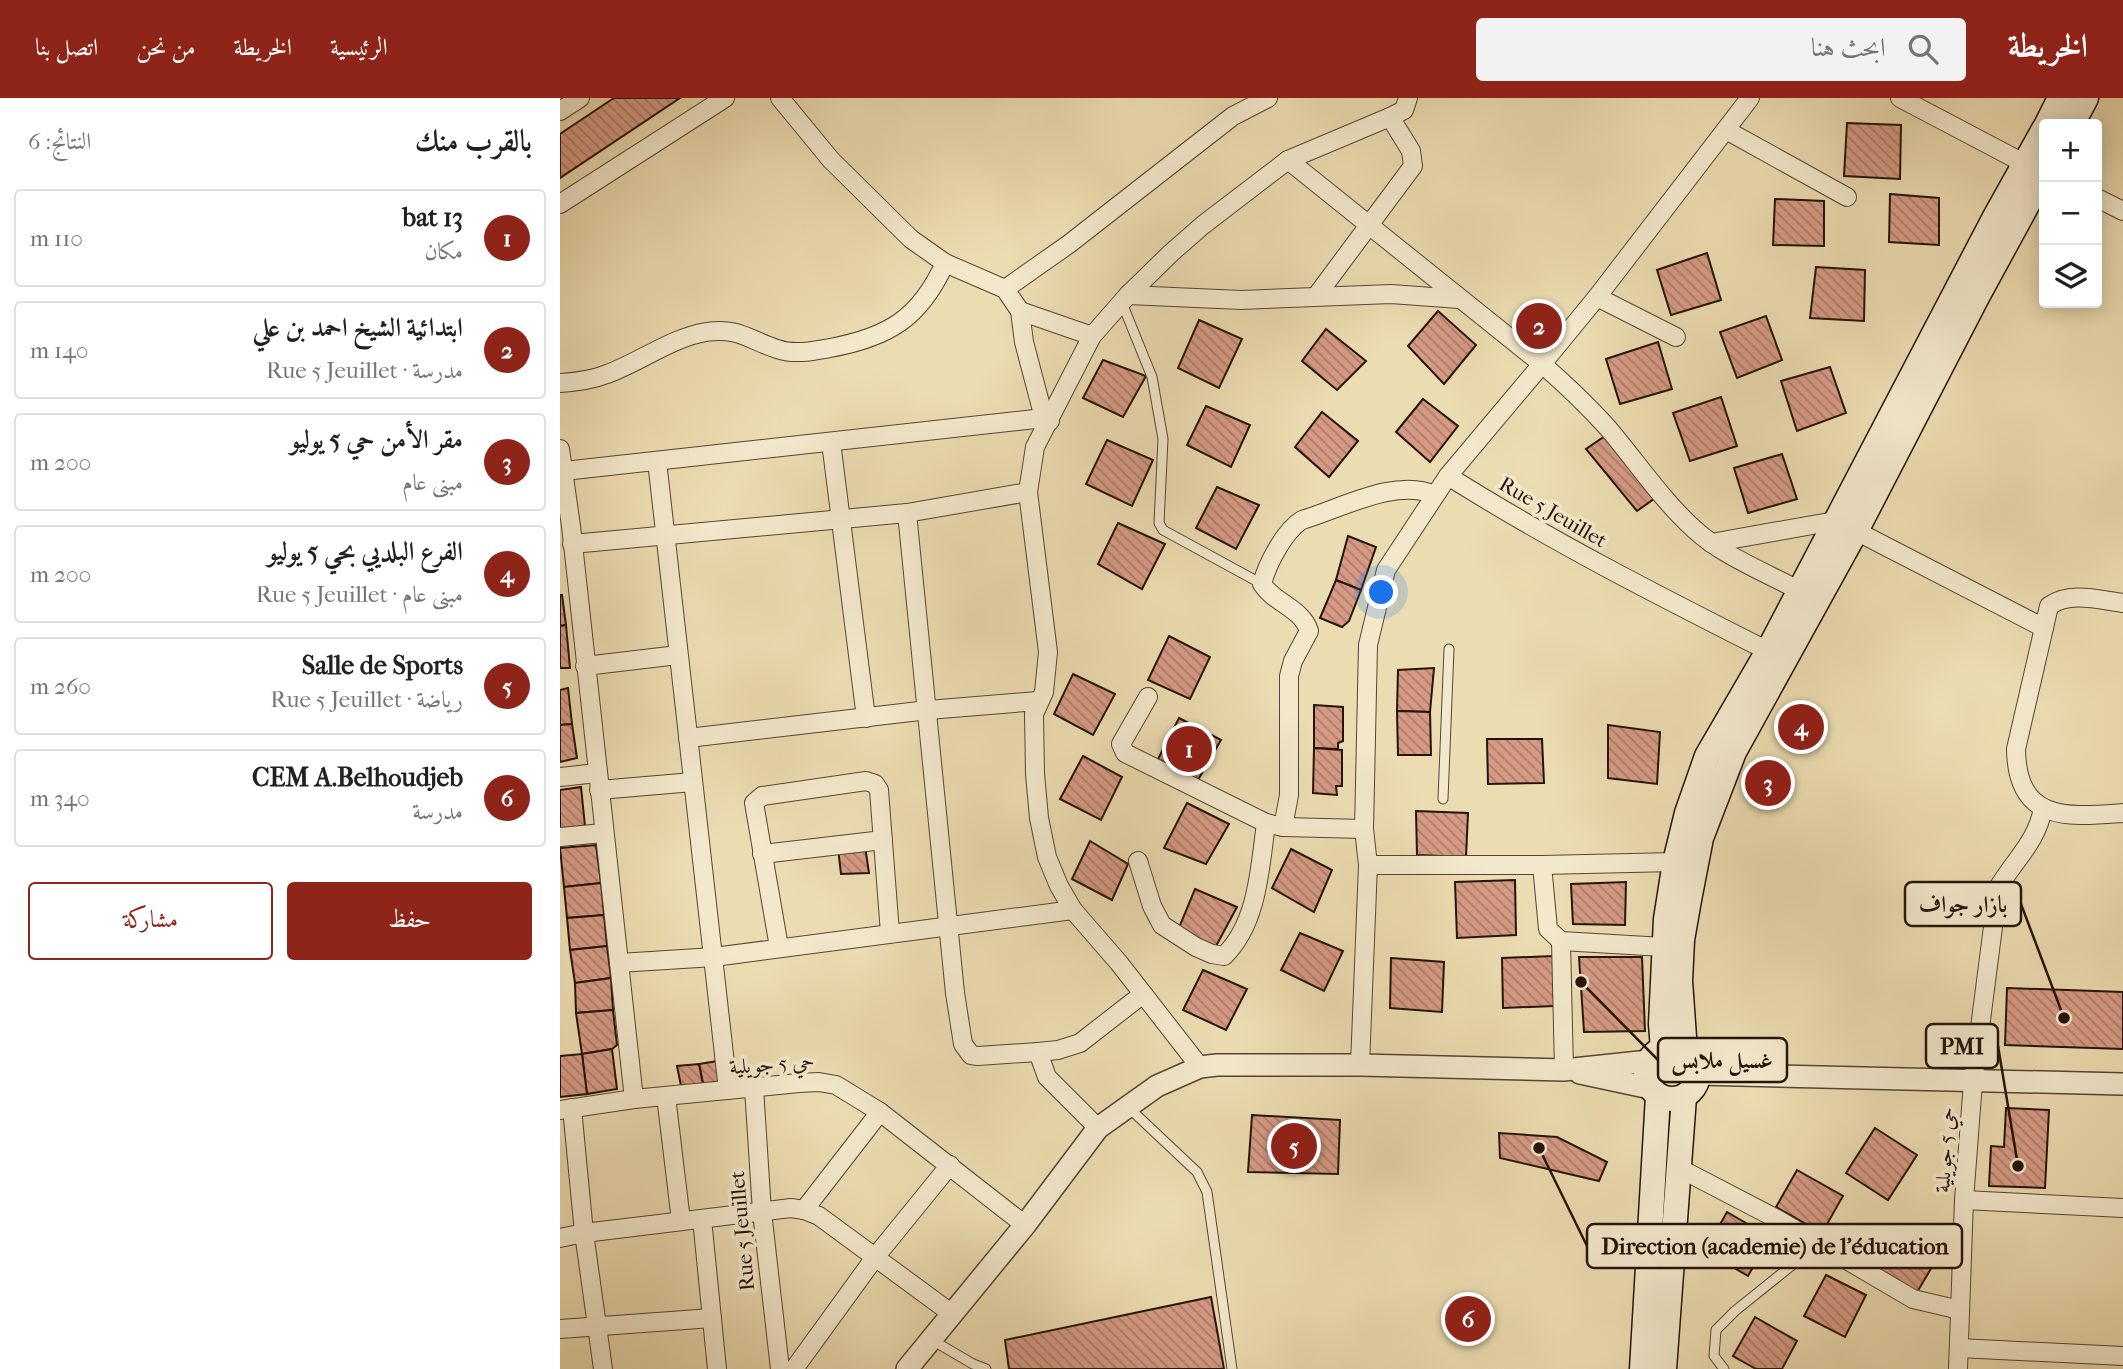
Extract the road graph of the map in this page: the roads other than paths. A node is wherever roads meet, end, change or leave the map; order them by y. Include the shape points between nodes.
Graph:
1 (580, 98) edge
2 (726, 98) edge
3 (780, 98) edge
4 (1268, 98) edge
5 (1408, 98) edge
6 (1750, 98) edge
7 (1900, 98) edge
8 (2060, 98) edge
9 (2086, 98) edge
10 (560, 111) edge
11 (1390, 117) junction
12 (2050, 119) edge
13 (2075, 119) edge
14 (1726, 130) junction
15 (1288, 160) junction
16 (2038, 170) edge
17 (1847, 197) dead end
18 (2102, 200) edge
19 (560, 204) edge
20 (2123, 211) edge
21 (1370, 228) junction
22 (945, 263) junction
23 (1005, 289) junction
24 (1317, 295) junction
25 (1597, 297) junction
26 (1125, 299) junction
27 (1459, 299) junction
28 (1020, 311) junction
29 (1092, 336) junction
30 (1676, 337) dead end
31 (1542, 364) junction
32 (560, 383) edge
33 (1047, 419) junction
34 (831, 442) junction
35 (560, 449) edge
36 (657, 461) junction
37 (564, 471) junction
38 (1448, 476) junction
39 (1028, 492) junction
40 (1434, 495) junction
41 (907, 513) junction
42 (840, 519) junction
43 (565, 526) edge
44 (1845, 526) junction
45 (664, 536) junction
46 (1711, 543) junction
47 (572, 544) junction
48 (1262, 584) junction
49 (1800, 591) junction
50 (2123, 603) edge
51 (2044, 628) junction
52 (1449, 649) dead end
53 (1768, 651) junction
54 (678, 655) junction
55 (585, 666) junction
56 (1148, 697) dead end
57 (1038, 701) junction
58 (928, 710) junction
59 (866, 718) junction
60 (688, 737) junction
61 (560, 777) edge
62 (598, 782) junction
63 (693, 782) junction
64 (1443, 799) dead end
65 (2043, 808) junction
66 (2123, 813) edge
67 (1274, 825) junction
68 (1364, 829) junction
69 (603, 833) junction
70 (560, 837) edge
71 (883, 840) junction
72 (762, 854) junction
73 (1138, 861) dead end
74 (1675, 862) junction
75 (1368, 865) junction
76 (1542, 865) junction
77 (1073, 910) junction
78 (950, 926) junction
79 (890, 933) junction
80 (1561, 941) junction
81 (779, 947) junction
82 (1664, 947) junction
83 (714, 957) junction
84 (619, 963) junction
85 (1143, 994) junction
86 (1038, 1052) junction
87 (1666, 1054) junction
88 (1360, 1065) junction
89 (1200, 1067) junction
90 (1564, 1070) junction
91 (1698, 1074) junction
92 (1973, 1082) junction
93 (2123, 1084) edge
94 (754, 1088) junction
95 (728, 1090) junction
96 (1654, 1092) junction
97 (666, 1096) junction
98 (1684, 1097) junction
99 (634, 1099) junction
100 (1128, 1107) junction
101 (566, 1109) edge
102 (880, 1112) junction
103 (1098, 1128) junction
104 (950, 1165) junction
105 (1677, 1167) junction
106 (1964, 1200) junction
107 (2123, 1208) edge
108 (804, 1210) junction
109 (762, 1212) junction
110 (702, 1219) junction
111 (681, 1221) junction
112 (1025, 1225) junction
113 (584, 1233) junction
114 (560, 1238) edge
115 (876, 1256) junction
116 (1791, 1266) dead end
117 (1960, 1310) junction
118 (951, 1313) junction
119 (712, 1318) junction
120 (598, 1326) junction
121 (560, 1329) edge
122 (930, 1339) junction
123 (1959, 1348) junction
124 (2119, 1360) edge
125 (603, 1369) edge
126 (717, 1369) edge
127 (780, 1369) edge
128 (794, 1369) edge
129 (907, 1369) edge
130 (986, 1369) edge
131 (1232, 1369) edge
132 (1642, 1369) edge
133 (1664, 1369) edge
134 (1724, 1369) edge
135 (1958, 1369) edge

1 - 10 street
2 - 19 street
3 - 22 street via 884,215
4 - 23 street via 1233,116
5 - 11 street via 1404,110
6 - 14 street
7 - 16 street
8 - 12 main road
9 - 13 main road
11 - 15 street
11 - 21 street via 1411,151 1413,166
14 - 17 street
14 - 25 street
15 - 21 street
15 - 26 street via 1203,225
16 - 44 main road
18 - 20 street
21 - 24 street
21 - 27 street
22 - 23 street
22 - 32 street via 922,303 878,336 801,352 778,350 748,335 705,332 606,375
23 - 28 street
24 - 26 street
24 - 27 street
25 - 30 street
25 - 31 street
26 - 29 street
26 - 48 lane via 1152,377 1163,439 1159,523 1163,530
27 - 31 street
28 - 29 street
28 - 33 street via 1024,342
29 - 33 street
31 - 38 street
31 - 46 street via 1566,384 1671,506
33 - 34 street
33 - 39 street via 1035,447
34 - 36 street
34 - 42 street
35 - 37 street
36 - 37 street
36 - 45 street
37 - 43 street
38 - 40 street
38 - 53 street, Rue 5 Jeuillet via 1523,523
39 - 41 street
39 - 57 street via 1048,652 1044,692
40 - 48 street via 1425,490 1392,491 1302,520 1266,568
40 - 68 street via 1386,570 1368,646
41 - 42 street
41 - 58 street
42 - 45 street
42 - 59 street
43 - 47 street
44 - 46 street
44 - 49 main road
44 - 51 street
44 - 87 main road via 1734,752 1701,838
45 - 47 street
45 - 54 street
46 - 49 street
47 - 55 street
48 - 67 street via 1269,595 1294,610 1309,631 1289,676 1289,795
49 - 53 main road
50 - 51 street via 2059,598 2049,606
51 - 65 street via 2016,750 2021,783
52 - 64 lane
53 - 74 main road via 1707,756
54 - 55 street
54 - 60 street
55 - 62 street
56 - 67 street via 1121,744 1125,753
57 - 58 street
57 - 77 street via 1034,728 1039,818 1047,857
58 - 59 street
58 - 78 street
59 - 60 street
60 - 63 street
61 - 62 street
62 - 63 street
62 - 69 street
63 - 83 street
65 - 66 street via 2075,816
65 - 92 street, حي 5 جويلية via 2037,832 1998,888
67 - 68 street
67 - 73 street via 1257,894 1236,942 1224,956 1196,947 1162,925
68 - 75 street
69 - 70 street
69 - 84 street
71 - 72 street
71 - 72 street via 879,790 866,781 757,799 754,807
71 - 79 street
72 - 81 street
74 - 76 street
74 - 82 main road
75 - 76 street
75 - 88 street
76 - 80 street via 1548,929
77 - 78 street
77 - 85 street
78 - 79 street
78 - 86 street via 955,993 966,1051 978,1056
79 - 81 street
80 - 82 street
80 - 90 street
81 - 83 street
82 - 87 main road via 1661,1024
83 - 84 street
83 - 95 street
84 - 99 street
85 - 86 street via 1080,1043
85 - 89 street
86 - 103 street via 1047,1077
87 - 90 street
87 - 91 main road via 1695,1060
87 - 96 main road via 1646,1074
88 - 89 street
88 - 90 street
89 - 100 street via 1157,1086
90 - 96 street
91 - 92 street
91 - 98 main road
92 - 93 street
92 - 106 street, حي 5 جويلية
94 - 95 street, حي 5 جويلية
94 - 102 street, حي 5 جويلية via 819,1082 836,1085
94 - 109 street, Rue 5 Jeuillet
95 - 97 street, حي 5 جويلية
96 - 98 main road via 1666,1099
96 - 132 main road
97 - 99 street, حي 5 جويلية
97 - 111 street
98 - 105 main road
99 - 101 street, حي 5 جويلية
100 - 103 street
100 - 131 lane via 1197,1172 1207,1192
101 - 113 street
102 - 104 street, حي 5 جويلية
102 - 108 street
103 - 112 street
104 - 112 street, حي 5 جويلية
104 - 115 street
105 - 117 street via 1913,1299
105 - 133 main road
106 - 107 street
106 - 117 street, حي 5 جويلية
108 - 109 street
108 - 115 street
109 - 110 street
109 - 127 street, Rue 5 Jeuillet
110 - 111 street
110 - 119 street, Rue 5 Jeuillet
111 - 113 street
112 - 118 street
113 - 114 street
113 - 120 street
115 - 118 street
115 - 128 street
116 - 134 lane via 1716,1330 1713,1356
117 - 123 street, حي 5 جويلية
118 - 122 street
119 - 120 street
119 - 126 street, Rue 5 Jeuillet
120 - 121 street
120 - 125 street
122 - 129 street
122 - 130 lane
123 - 124 street
123 - 135 street, حي 5 جويلية

